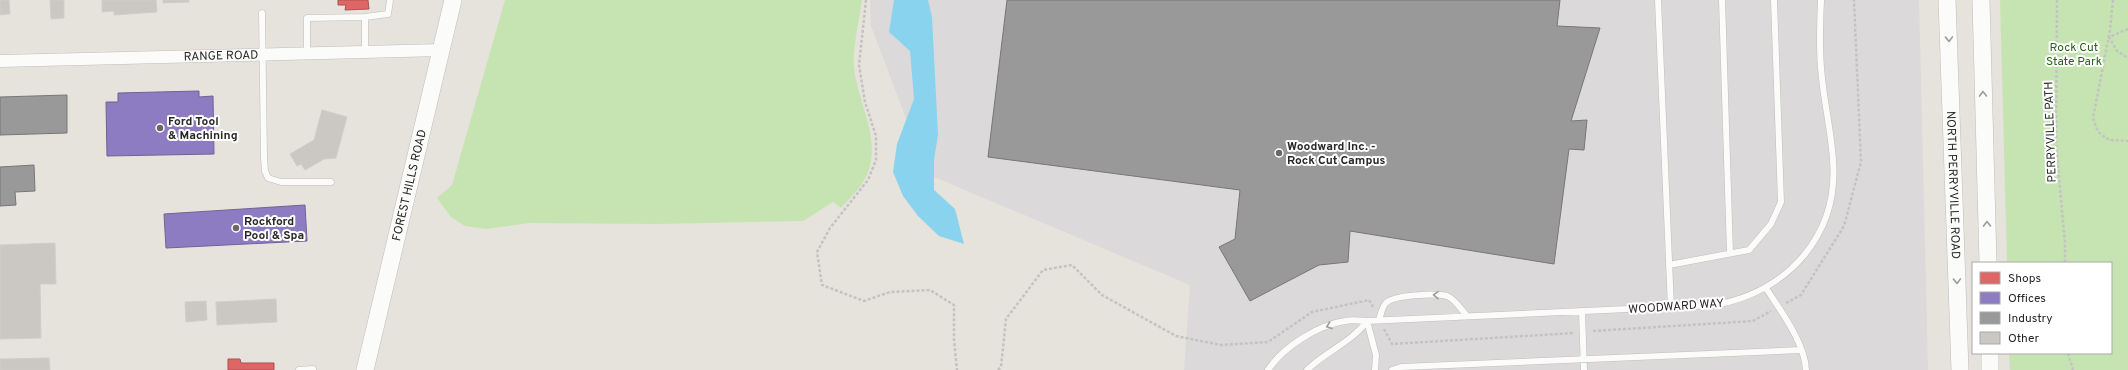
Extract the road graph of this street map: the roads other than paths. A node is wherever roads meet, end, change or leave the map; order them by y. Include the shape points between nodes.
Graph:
1 (390, 0) edge
2 (453, 0) edge
3 (1658, 0) edge
4 (1722, 0) edge
5 (1774, 0) edge
6 (1821, 0) edge
7 (1947, 0) edge
8 (1981, 0) edge
9 (262, 14) dead end
10 (365, 17) junction
11 (442, 50) junction
12 (365, 52) junction
13 (307, 53) junction
14 (262, 54) junction
15 (0, 61) edge
16 (331, 182) dead end
17 (1730, 254) junction
18 (1988, 262) edge
19 (1670, 265) junction
20 (1766, 288) junction
21 (1671, 308) junction
22 (1582, 311) junction
23 (1466, 315) junction
24 (1379, 320) junction
25 (1367, 321) junction
26 (1801, 350) junction
27 (1990, 354) edge
28 (1584, 360) junction
29 (313, 369) edge
30 (299, 370) edge
31 (365, 370) edge
32 (1268, 370) edge
33 (1307, 370) edge
34 (1375, 370) edge
35 (1392, 370) edge
36 (1584, 370) edge
37 (1806, 370) edge
38 (1960, 370) edge
39 (1990, 370) edge

1 - 10 lane via 388,14
2 - 11 main road, FOREST HILLS ROAD
3 - 19 lane
4 - 17 lane
5 - 17 lane via 1781,202 1771,224 1749,250
6 - 20 lane, WOODWARD WAY via 1821,67 1833,161 1831,198 1815,239 1803,257 1789,272
7 -> 38 main road, NORTH PERRYVILLE ROAD
18 -> 8 main road
9 - 14 lane
10 - 12 lane
10 - 13 lane via 308,18
11 - 12 street, RANGE ROAD
11 - 31 main road, FOREST HILLS ROAD
12 - 13 street, RANGE ROAD
13 - 14 street, RANGE ROAD
14 - 15 street, RANGE ROAD
14 - 16 lane via 264,158 268,178 282,182
17 - 19 lane
19 - 21 lane
20 - 21 lane, WOODWARD WAY via 1737,301
20 - 26 lane
21 - 22 lane, WOODWARD WAY
22 - 23 lane, WOODWARD WAY
22 - 28 lane
23 - 24 lane, WOODWARD WAY
23 -> 24 lane via 1448,296 1437,295 1395,298 1382,308
24 - 25 lane, WOODWARD WAY
25 -> 32 lane, WOODWARD WAY via 1346,320 1321,330 1284,352
25 - 33 lane via 1353,337
25 - 34 lane via 1376,355
26 - 28 lane
26 - 37 lane via 1806,361
27 - 39 main road
28 - 35 lane via 1401,367
28 - 36 lane
29 - 30 lane

